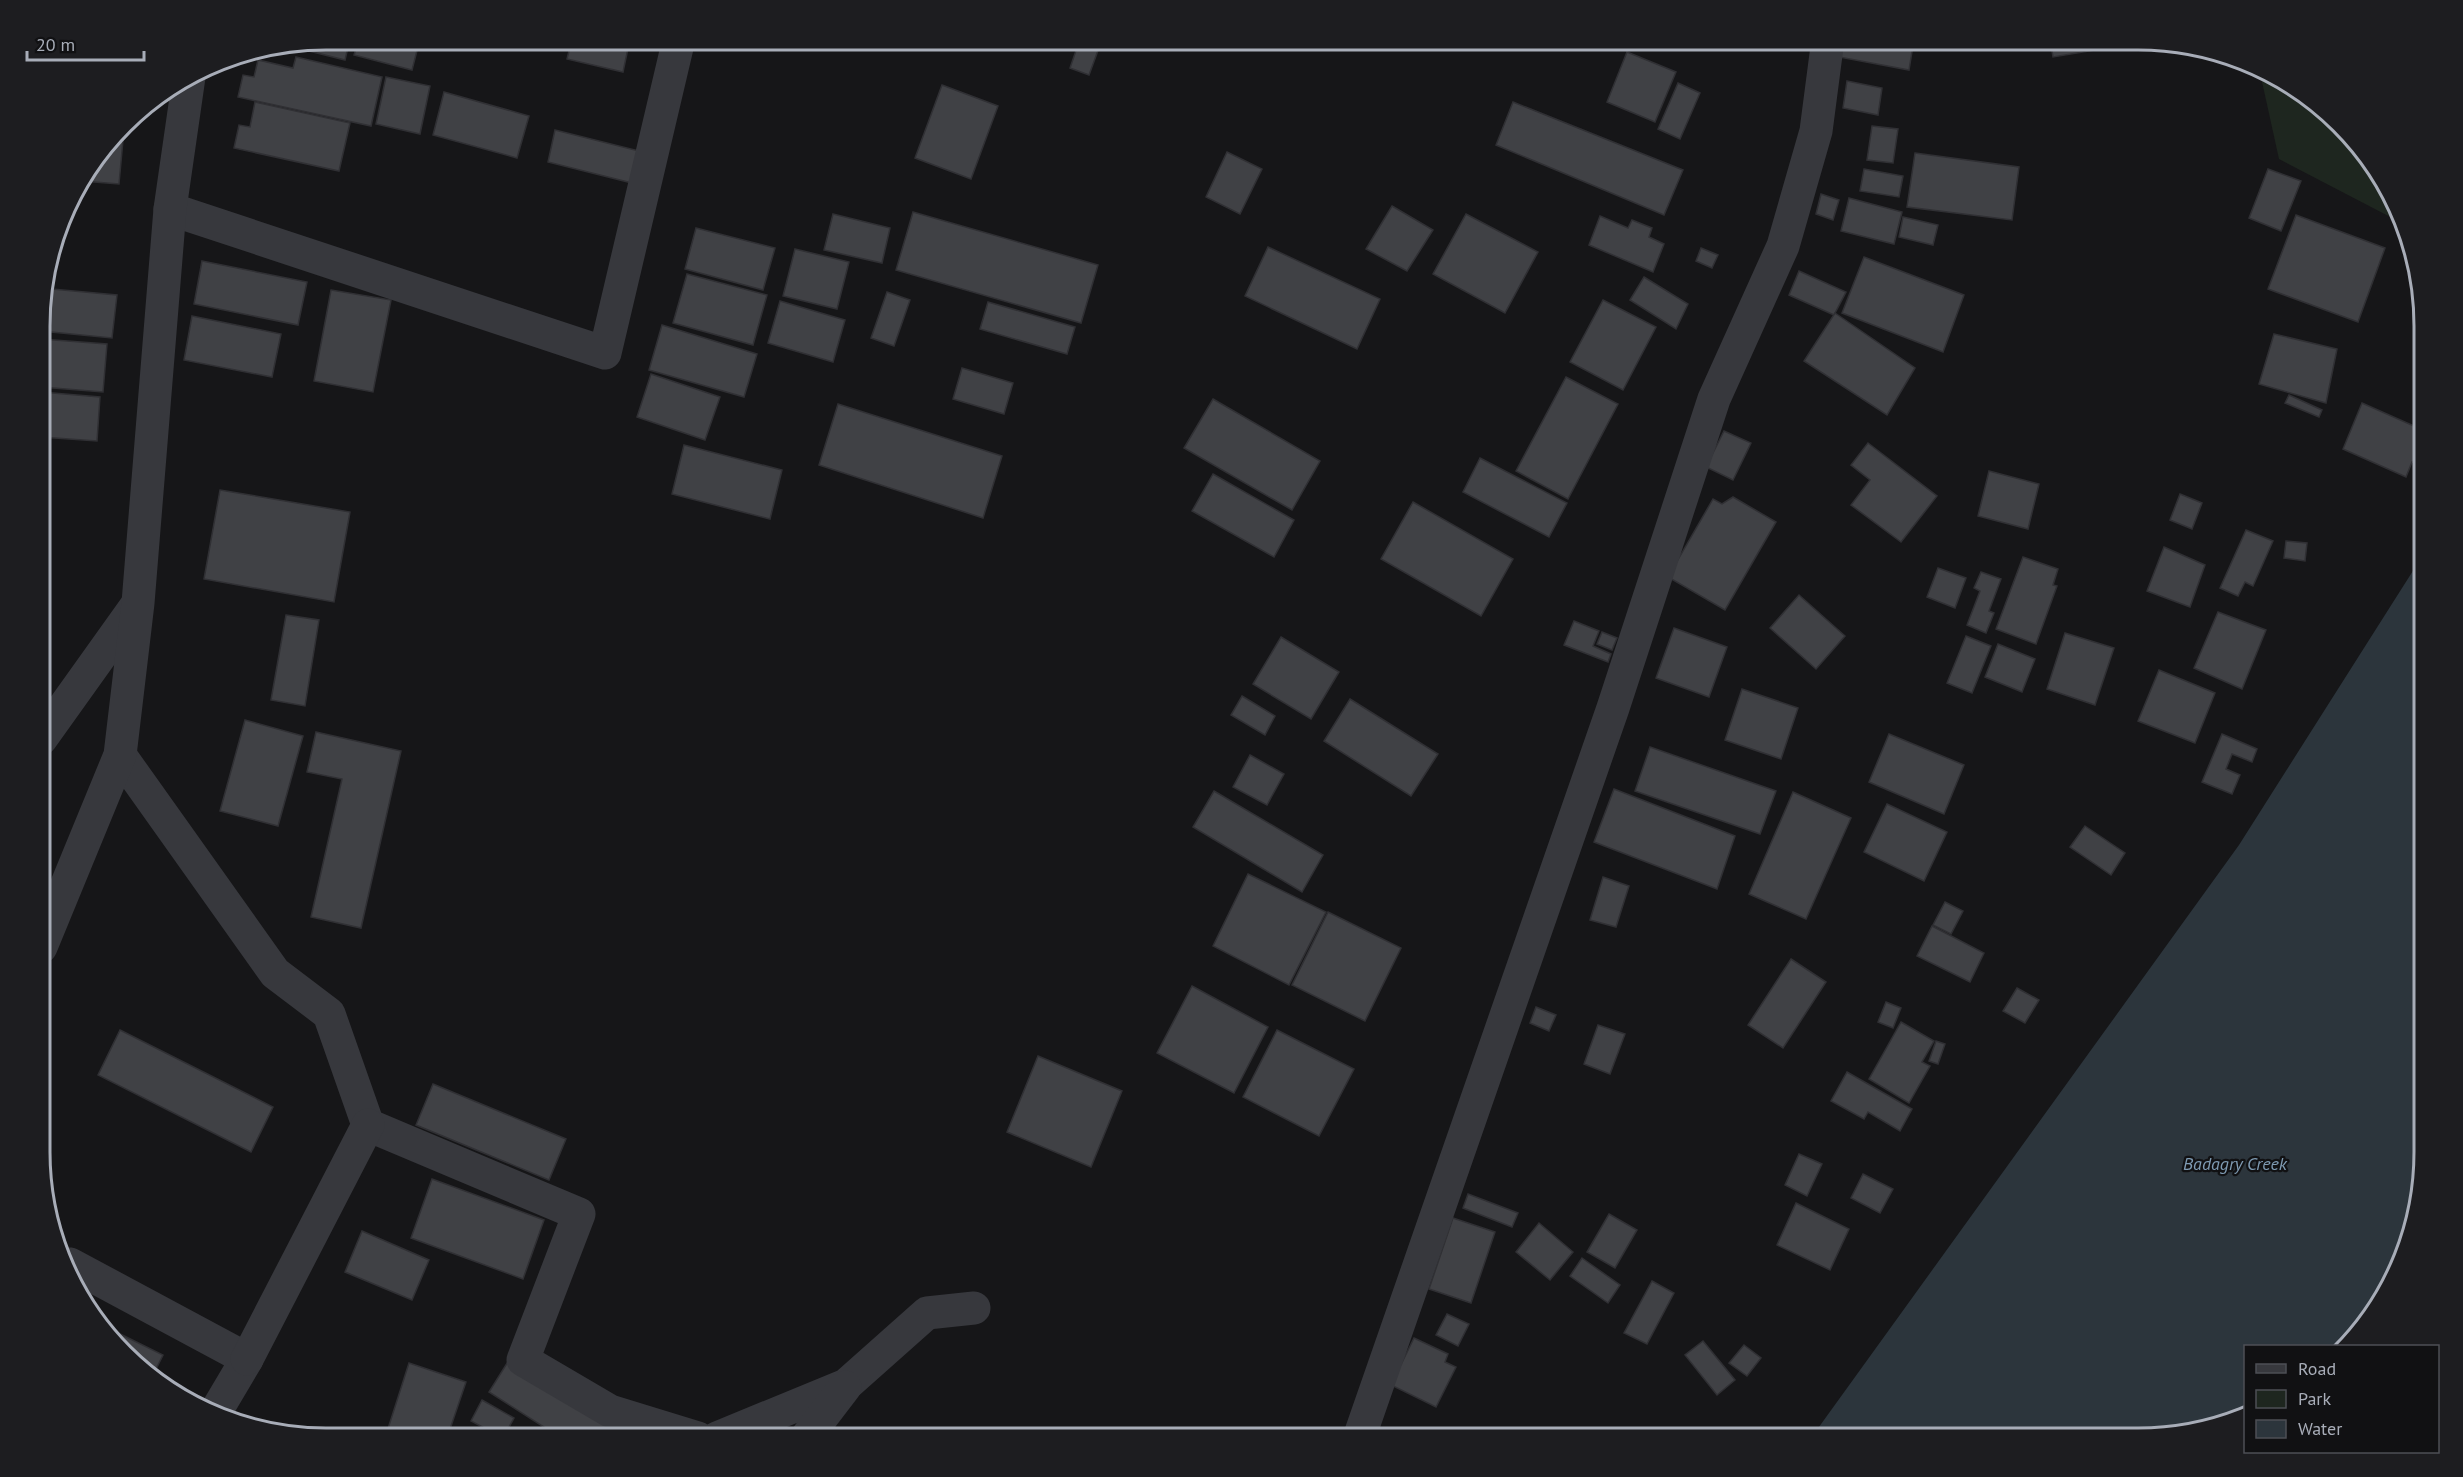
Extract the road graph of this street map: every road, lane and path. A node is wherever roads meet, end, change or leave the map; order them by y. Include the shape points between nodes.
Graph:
1 (676, 50) edge
2 (1827, 50) edge
3 (188, 86) edge
4 (170, 209) junction
5 (138, 603) junction
6 (50, 726) edge
7 (120, 754) junction
8 (50, 925) edge
9 (368, 1125) junction
10 (74, 1266) edge
11 (974, 1308) dead end
12 (247, 1359) junction
13 (846, 1385) junction
14 (219, 1406) edge
15 (664, 1428) edge
16 (741, 1428) edge
17 (814, 1428) edge
18 (1362, 1428) edge

1 - 4 street via 605,353
2 - 18 street via 1816,131 1783,246 1714,399 1613,708
3 - 4 street
4 - 5 street
5 - 6 street
5 - 7 street
7 - 8 street
7 - 9 street via 275,973 329,1014
9 - 12 street
9 - 15 street via 579,1214 523,1360 610,1412
10 - 12 street
11 - 13 street via 927,1313
12 - 14 street
13 - 16 street
13 - 17 street

